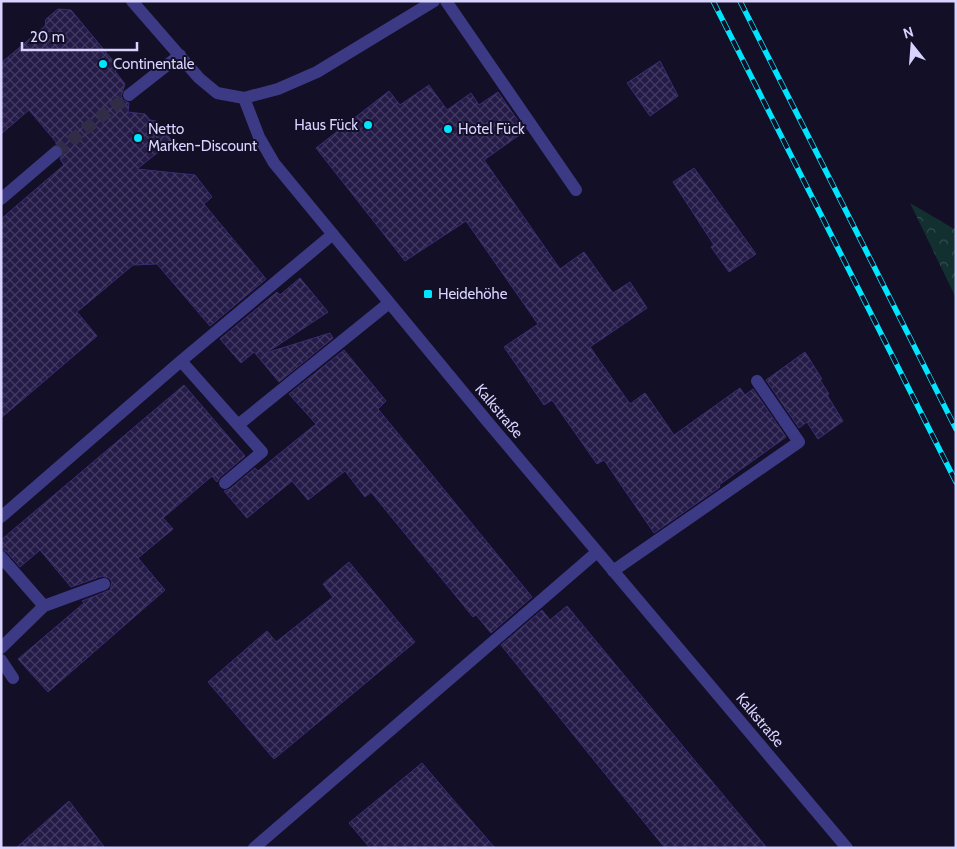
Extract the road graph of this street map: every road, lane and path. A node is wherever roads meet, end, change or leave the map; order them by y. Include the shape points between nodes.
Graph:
1 (132, 1) edge
2 (434, 1) edge
3 (446, 1) edge
4 (180, 55) junction
5 (129, 95) tunnel mouth
6 (244, 98) junction
7 (56, 152) tunnel mouth
8 (576, 190) dead end
9 (1, 200) edge
10 (333, 234) junction
11 (389, 303) junction
12 (182, 361) junction
13 (757, 381) dead end
14 (238, 425) junction
15 (225, 484) dead end
16 (1, 517) edge
17 (597, 552) junction
18 (1, 557) edge
19 (613, 571) junction
20 (104, 584) dead end
21 (44, 606) junction
22 (1, 648) edge
23 (1, 660) edge
24 (13, 678) dead end
25 (254, 848) edge
26 (848, 848) edge

1 - 4 street
2 - 6 street via 317,72 278,89
3 - 8 street
4 - 5 street
4 - 6 street via 198,78 217,93
6 - 10 street, Kalkstraße via 258,137 274,162
7 - 9 street
10 - 11 street, Kalkstraße
10 - 12 street
11 - 14 street
11 - 17 street, Kalkstraße
12 - 14 street
12 - 16 street
13 - 19 street via 799,442
14 - 15 street via 262,452
17 - 19 street, Kalkstraße
17 - 25 street
18 - 21 street
19 - 26 street, Kalkstraße
20 - 21 street
21 - 22 street
23 - 24 street

